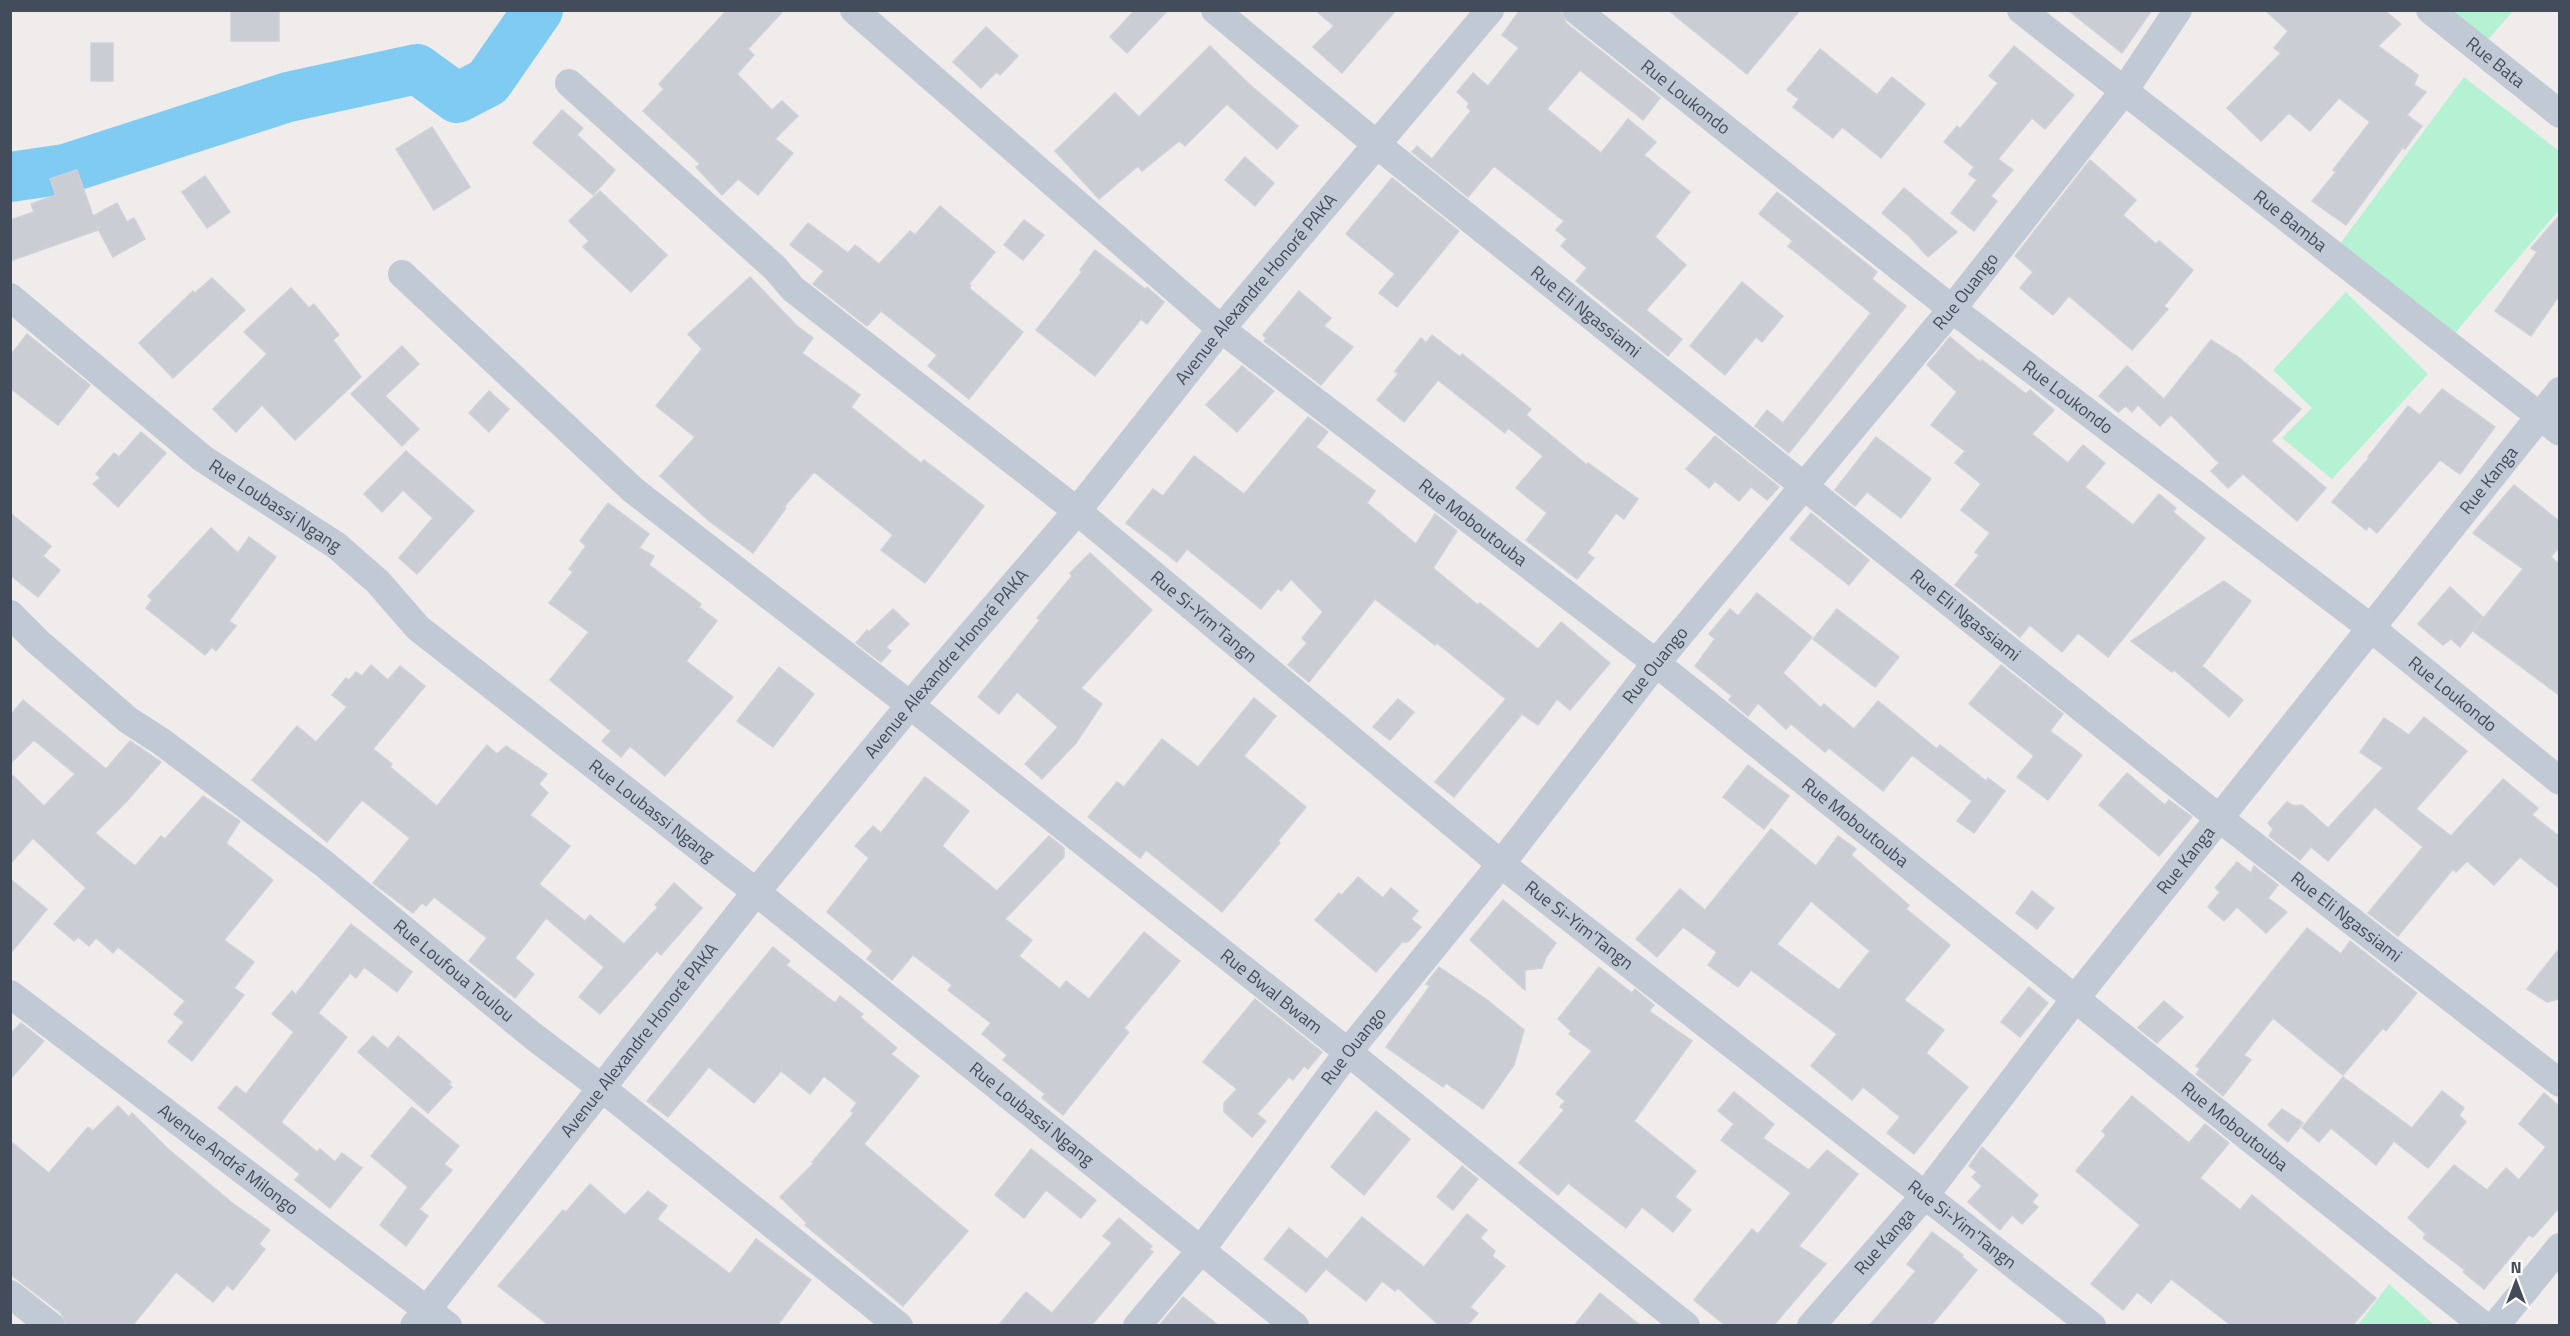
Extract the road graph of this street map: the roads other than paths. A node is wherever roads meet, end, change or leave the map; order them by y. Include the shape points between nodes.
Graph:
1 (854, 10) edge
2 (1215, 10) edge
3 (1490, 10) edge
4 (1576, 10) edge
5 (2020, 10) edge
6 (2178, 10) edge
7 (2430, 10) edge
8 (569, 83) dead end
9 (2124, 91) junction
10 (2559, 114) edge
11 (1376, 144) junction
12 (402, 274) dead end
13 (10, 297) edge
14 (1952, 309) junction
15 (1221, 329) junction
16 (2559, 391) edge
17 (2549, 424) edge
18 (1804, 485) junction
19 (1077, 511) junction
20 (10, 614) edge
21 (2371, 628) junction
22 (1656, 663) junction
23 (910, 705) junction
24 (2559, 782) edge
25 (2219, 818) junction
26 (1501, 864) junction
27 (756, 892) junction
28 (10, 994) edge
29 (2075, 999) junction
30 (1348, 1052) junction
31 (2559, 1083) edge
32 (603, 1089) junction
33 (1926, 1194) junction
34 (2559, 1247) edge
35 (1201, 1250) junction
36 (10, 1294) edge
37 (429, 1320) edge
38 (51, 1326) edge
39 (899, 1326) edge
40 (1137, 1326) edge
41 (1295, 1326) edge
42 (1686, 1326) edge
43 (1811, 1326) edge
44 (2092, 1326) edge
45 (2484, 1326) edge
46 (2495, 1326) edge

1 - 15 street, Rue Moboutouba
2 - 11 street, Rue Eli Ngassiami
3 - 11 street, Avenue Alexandre Honoré PAKA
4 - 14 street, Rue Loukondo
5 - 9 street, Rue Bamba
6 - 9 street, Rue Ouango
7 - 10 street, Rue Bata
8 - 19 street, Rue Si-Yim'Tangn via 776,268 793,289
9 - 14 street, Rue Ouango
9 - 17 street, Rue Bamba
11 - 15 street, Avenue Alexandre Honoré PAKA
11 - 18 street, Rue Eli Ngassiami
12 - 23 street, Rue Bwal Bwam via 633,490
13 - 27 street, Rue Loubassi Ngang via 202,458 337,546 378,582 418,628
14 - 18 street, Rue Ouango
14 - 21 street, Rue Loukondo
15 - 19 street, Avenue Alexandre Honoré PAKA
15 - 22 street, Rue Moboutouba
16 - 17 street, Rue Kanga
17 - 21 street, Rue Kanga
18 - 22 street, Rue Ouango
18 - 25 street, Rue Eli Ngassiami
19 - 23 street, Avenue Alexandre Honoré PAKA
19 - 26 street, Rue Si-Yim'Tangn
20 - 32 street, Rue Loufoua Toulou via 128,720 323,863
21 - 24 street, Rue Loukondo
21 - 25 street, Rue Kanga
22 - 26 street, Rue Ouango
22 - 29 street, Rue Moboutouba
23 - 27 street, Avenue Alexandre Honoré PAKA
23 - 30 street, Rue Bwal Bwam
25 - 29 street, Rue Kanga
25 - 31 street, Rue Eli Ngassiami
26 - 30 street, Rue Ouango
26 - 33 street, Rue Si-Yim'Tangn
27 - 32 street, Avenue Alexandre Honoré PAKA
27 - 35 street, Rue Loubassi Ngang
28 - 37 street, Avenue André Milongo
29 - 33 street, Rue Kanga
29 - 45 street, Rue Moboutouba
30 - 35 street, Rue Ouango
30 - 42 street, Rue Bwal Bwam
32 - 37 street, Avenue Alexandre Honoré PAKA
32 - 39 street, Rue Loufoua Toulou
33 - 43 street, Rue Kanga
33 - 44 street, Rue Si-Yim'Tangn
34 - 46 street
35 - 40 street, Rue Ouango
35 - 41 street, Rue Loubassi Ngang
36 - 38 street

